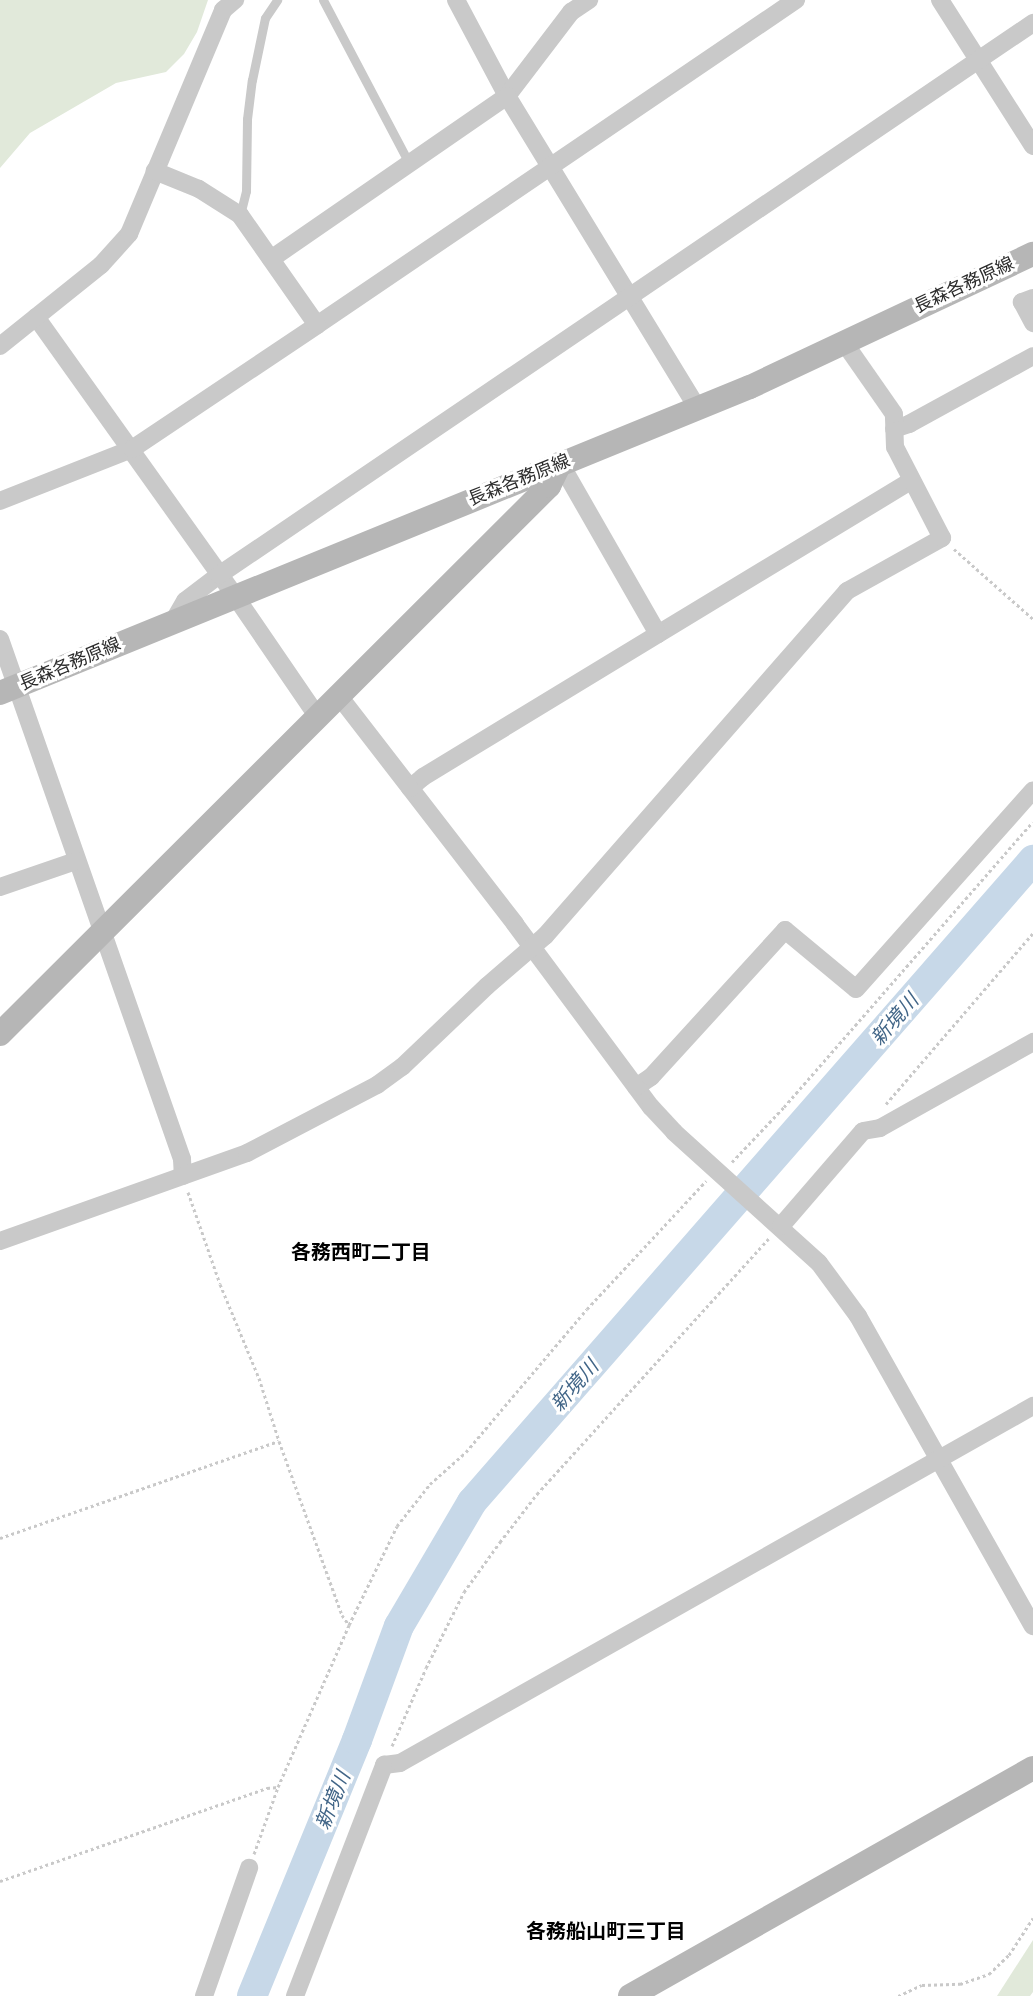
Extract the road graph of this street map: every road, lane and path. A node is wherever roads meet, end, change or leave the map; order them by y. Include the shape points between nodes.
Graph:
1 (235, 0) edge
2 (277, 0) edge
3 (323, 0) edge
4 (456, 0) edge
5 (589, 0) edge
6 (796, 0) edge
7 (940, 0) edge
8 (1033, 23) edge
9 (978, 58) junction
10 (507, 96) junction
11 (1033, 146) edge
12 (409, 163) junction
13 (550, 166) junction
14 (155, 171) junction
15 (240, 215) junction
16 (1033, 254) edge
17 (271, 259) junction
18 (630, 296) junction
19 (1033, 297) edge
20 (36, 317) junction
21 (1033, 323) edge
22 (316, 325) junction
23 (843, 341) junction
24 (0, 346) edge
25 (1033, 356) edge
26 (698, 409) junction
27 (894, 429) junction
28 (132, 449) junction
29 (560, 463) junction
30 (911, 481) junction
31 (0, 501) edge
32 (942, 538) junction
33 (219, 575) junction
34 (236, 596) junction
35 (1033, 619) edge
36 (174, 620) junction
37 (658, 634) junction
38 (0, 639) edge
39 (9, 689) edge
40 (339, 696) junction
41 (318, 717) junction
42 (410, 788) junction
43 (1033, 790) edge
44 (1033, 822) edge
45 (76, 861) junction
46 (0, 887) edge
47 (101, 931) junction
48 (1033, 933) edge
49 (532, 947) junction
50 (0, 1034) edge
51 (1033, 1042) edge
52 (636, 1087) junction
53 (863, 1131) junction
54 (183, 1176) junction
55 (722, 1176) junction
56 (781, 1226) junction
57 (0, 1241) edge
58 (1033, 1406) edge
59 (279, 1441) junction
60 (938, 1459) junction
61 (0, 1538) edge
62 (349, 1625) junction
63 (1033, 1626) edge
64 (384, 1764) junction
65 (1033, 1768) edge
66 (278, 1787) junction
67 (249, 1868) joint
68 (0, 1881) edge
69 (1033, 1918) edge
70 (204, 1996) edge
71 (294, 1996) edge
72 (630, 1996) edge
73 (898, 1996) edge

1 - 14 street via 223,10
2 - 15 lane via 265,18 252,80 246,191
3 - 12 lane
4 - 10 street
5 - 10 street via 571,12
6 - 13 street
7 - 9 street
8 - 9 street
9 - 11 street
9 - 18 street
10 - 12 street
10 - 13 street
12 - 17 street
13 - 18 street
13 - 22 street
14 - 15 street via 199,189
14 - 20 street via 129,234 101,265
15 - 17 street
16 - 23 street, 長森各務原線
17 - 22 street
18 - 26 street
18 - 33 street
19 - 21 street via 1022,302
20 - 24 street
20 - 28 street
22 - 28 street
23 - 26 street, 長森各務原線
23 - 27 street via 894,414
25 - 27 street
26 - 29 street, 長森各務原線
27 - 30 street via 895,447
28 - 31 street
28 - 33 street
29 - 34 street, 長森各務原線
29 - 37 street
29 - 40 street via 549,486
30 - 32 street
30 - 37 street
32 - 35 path
32 - 49 street via 847,591
33 - 34 street
33 - 36 street via 185,601
34 - 36 street, 長森各務原線
34 - 41 street
36 - 39 street, 長森各務原線
37 - 42 street
38 - 39 street
39 - 45 street
40 - 41 street
40 - 42 street
41 - 47 street
42 - 49 street
43 - 52 street via 856,989 785,930 651,1077
44 - 55 path
45 - 46 street
45 - 47 street
47 - 50 street
47 - 54 street via 182,1159
48 - 53 path
49 - 52 street
49 - 54 street via 428,1045 377,1085 247,1153
51 - 53 street via 880,1128
52 - 55 street via 674,1132
53 - 56 street
54 - 57 street
54 - 59 path
55 - 56 street
55 - 62 path via 587,1309 466,1452 430,1484 397,1526
56 - 60 street via 819,1263 858,1316
56 - 64 path via 537,1494 500,1542 464,1592
58 - 60 street
59 - 61 path
59 - 62 path
60 - 63 street
60 - 64 street via 400,1763
62 - 66 path
64 - 71 street
65 - 72 street
66 - 67 path
66 - 68 path
67 - 70 street
69 - 73 path via 1009,1955 989,1974 960,1984 922,1985

